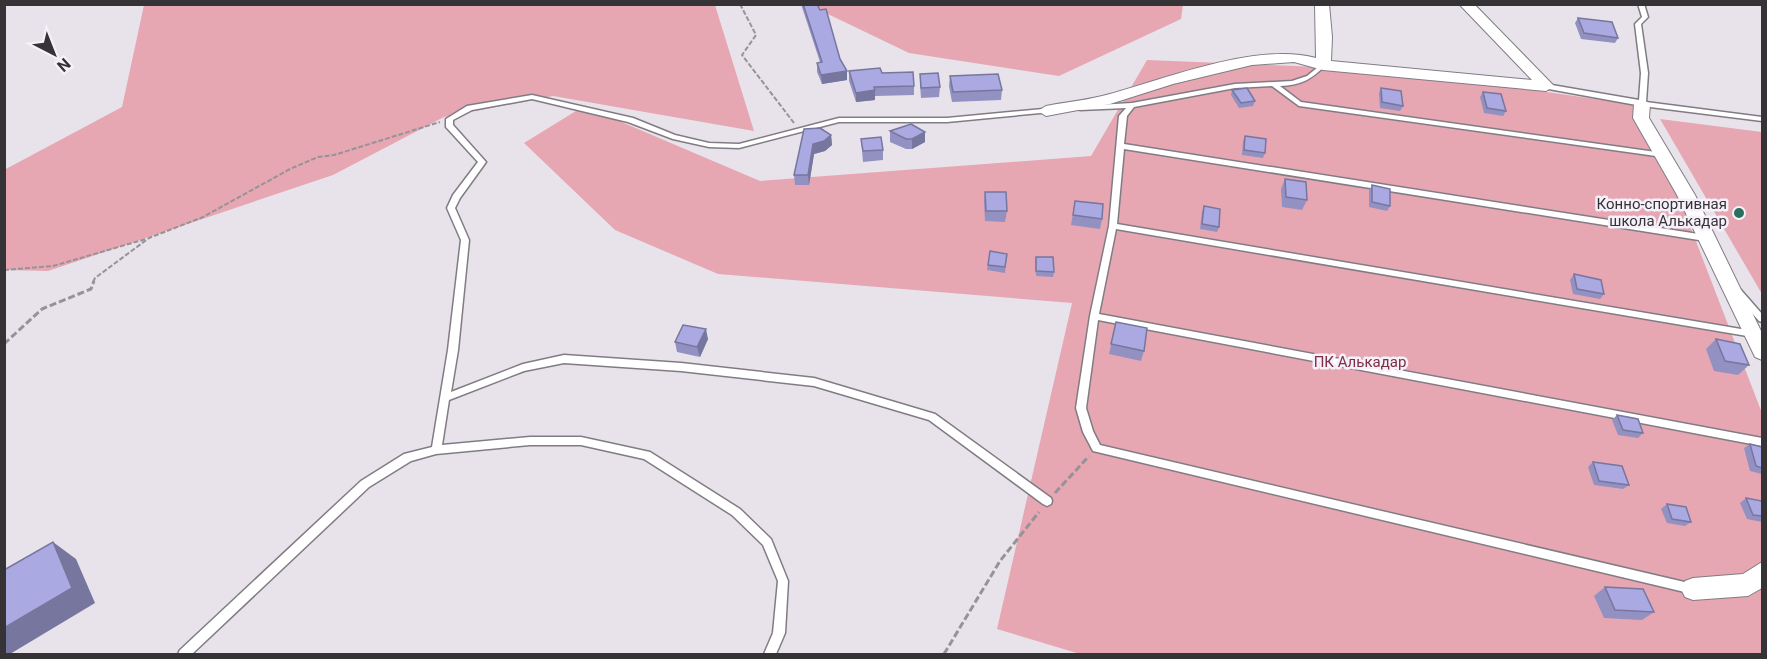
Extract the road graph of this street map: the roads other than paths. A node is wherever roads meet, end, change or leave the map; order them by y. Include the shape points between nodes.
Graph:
1 (1322, 4) edge
2 (1466, 4) edge
3 (1641, 4) edge
4 (1323, 65) junction
5 (1272, 84) junction
6 (1546, 86) junction
7 (1642, 104) junction
8 (1132, 105) junction
9 (1046, 111) junction
10 (1762, 119) edge
11 (1122, 146) junction
12 (1663, 155) junction
13 (1113, 226) junction
14 (1705, 238) junction
15 (1094, 316) junction
16 (1759, 327) edge
17 (1762, 352) edge
18 (446, 398) junction
19 (1762, 442) edge
20 (436, 450) junction
21 (1047, 501) road end
22 (1762, 573) edge
23 (1693, 589) joint
24 (184, 654) edge
25 (770, 654) edge

1 - 4 street
2 - 6 street
3 - 7 lane via 1645,17 1638,24 1639,42 1648,83
4 - 5 lane via 1310,77
4 - 6 street
4 - 9 street via 1295,57 1252,61 1110,99
5 - 8 lane via 1235,86
5 - 12 lane via 1299,104
6 - 7 lane
7 - 10 lane
7 - 12 street via 1641,118
8 - 9 lane
8 - 11 lane via 1123,116
9 - 18 lane via 947,120 839,120 739,146 673,137 630,120 532,97 470,108 450,119 448,125 482,162 451,208 465,240
11 - 13 lane
11 - 14 lane
12 - 14 street
13 - 15 lane
13 - 16 lane
14 - 16 street via 1723,274
15 - 19 lane
15 - 23 lane via 1081,408 1097,448
16 - 17 street
18 - 20 lane
18 - 21 lane via 522,368 564,359 814,382 932,417
20 - 24 lane via 408,458 365,484
20 - 25 lane via 530,441 581,441 646,455 688,480 736,512 767,542 783,581 779,633
22 - 23 street via 1748,585

